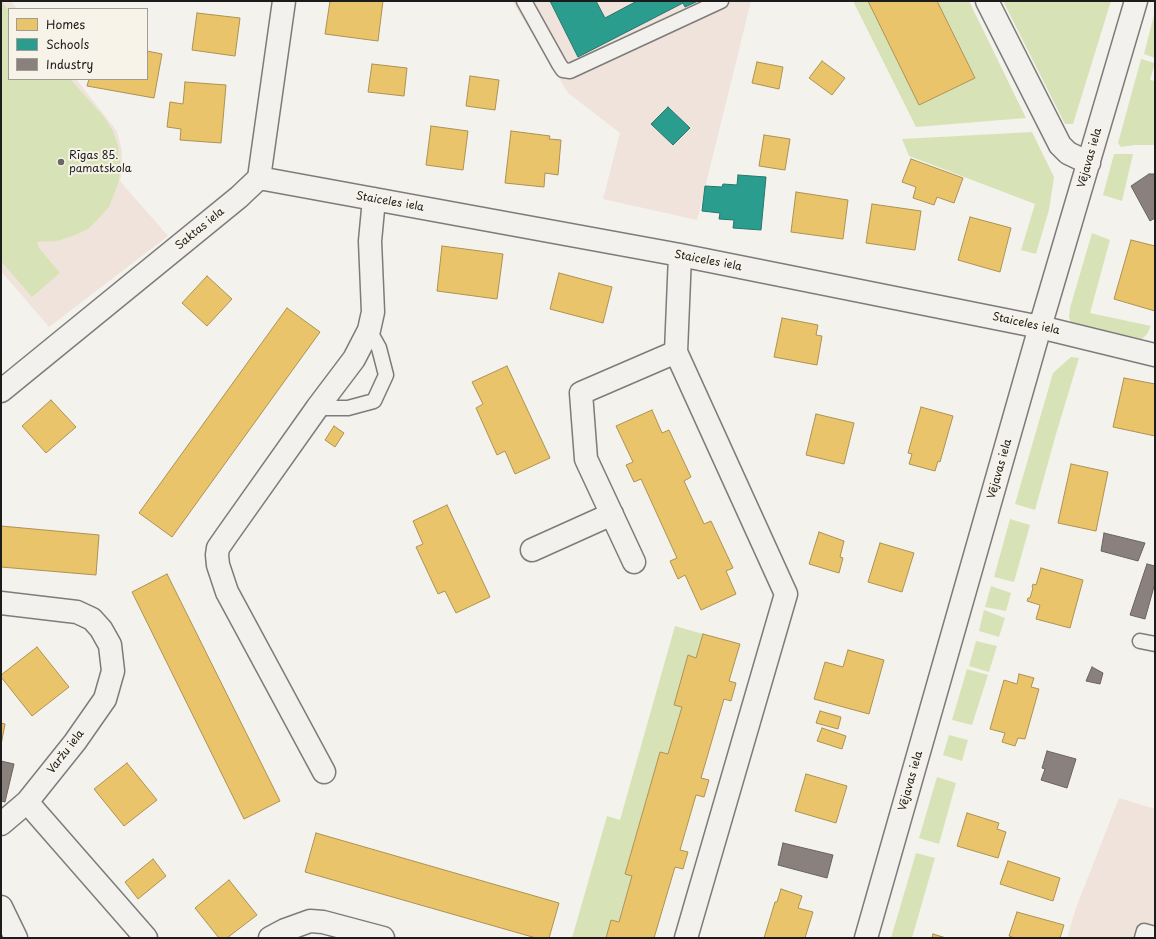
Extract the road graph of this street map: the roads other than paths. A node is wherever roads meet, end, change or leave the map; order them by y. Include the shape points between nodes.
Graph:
1 (284, 1) edge
2 (524, 1) edge
3 (721, 1) edge
4 (987, 1) edge
5 (1136, 1) edge
6 (1089, 164) junction
7 (259, 178) junction
8 (374, 198) junction
9 (680, 255) junction
10 (1040, 327) junction
11 (369, 330) junction
12 (676, 352) junction
13 (1155, 355) edge
14 (1, 391) edge
15 (317, 408) junction
16 (612, 514) junction
17 (532, 550) dead end
18 (634, 562) dead end
19 (1, 603) edge
20 (1140, 641) dead end
21 (1155, 644) edge
22 (324, 772) dead end
23 (27, 802) junction
24 (1, 824) edge
25 (1, 907) edge
26 (1155, 934) edge
27 (16, 938) edge
28 (146, 938) edge
29 (270, 938) edge
30 (383, 938) edge
31 (686, 938) edge
32 (866, 938) edge
33 (1142, 938) edge

1 - 7 street
2 - 3 lane via 559,64 563,70 570,71
4 - 6 street via 1060,145 1068,153
5 - 6 street, Vējavas iela
6 - 10 street, Vējavas iela
7 - 8 street, Staiceles iela
7 - 14 street, Saktas iela via 239,198
8 - 9 street, Staiceles iela
8 - 11 street via 370,241 372,312
9 - 10 street, Staiceles iela
9 - 12 street
10 - 13 street, Staiceles iela
10 - 32 street, Vējavas iela
11 - 15 street via 354,359
11 - 15 lane via 380,348 386,375 374,401 348,408
12 - 16 street via 581,393 586,459
12 - 31 street via 786,594
15 - 22 street via 218,548 217,555 227,592
16 - 17 street
16 - 18 street
19 - 23 street, Varžu iela via 77,612 92,619 110,645 113,671 105,698 75,742
20 - 21 lane
23 - 24 street, Varžu iela
23 - 28 street
25 - 27 street
26 - 33 lane via 1144,931
29 - 30 street via 310,922 323,922

